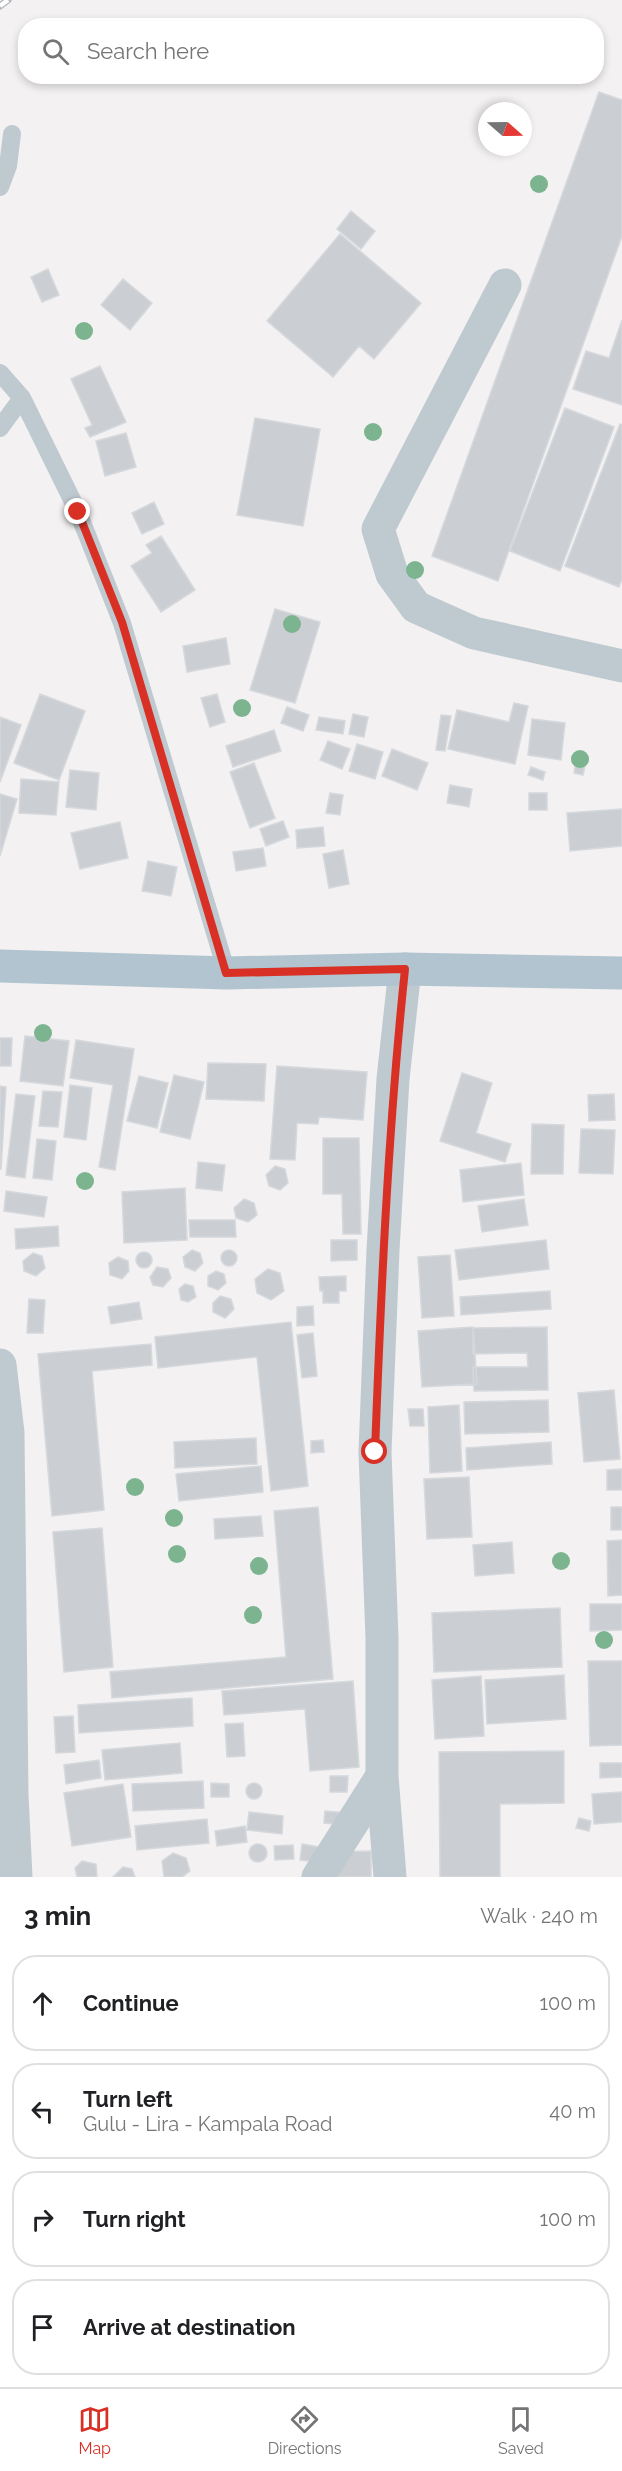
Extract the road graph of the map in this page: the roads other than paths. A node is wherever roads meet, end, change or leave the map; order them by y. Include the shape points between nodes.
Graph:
1 (12, 134) dead end
2 (0, 187) edge
3 (505, 285) dead end
4 (0, 373) edge
5 (22, 398) junction
6 (0, 428) edge
7 (622, 666) edge
8 (0, 966) edge
9 (405, 969) junction
10 (226, 973) junction
11 (622, 973) edge
12 (0, 1365) edge
13 (382, 1776) junction
14 (16, 1877) edge
15 (318, 1877) edge
16 (390, 1877) edge

1 - 2 lane via 8,166
3 - 7 street via 378,529 392,574 416,608 474,633
4 - 5 lane
5 - 6 lane
5 - 10 lane via 78,512 122,622
8 - 10 main road
9 - 10 main road
9 - 11 main road
9 - 13 street via 392,1091 375,1452
12 - 14 street via 9,1434
13 - 15 street
13 - 16 street

